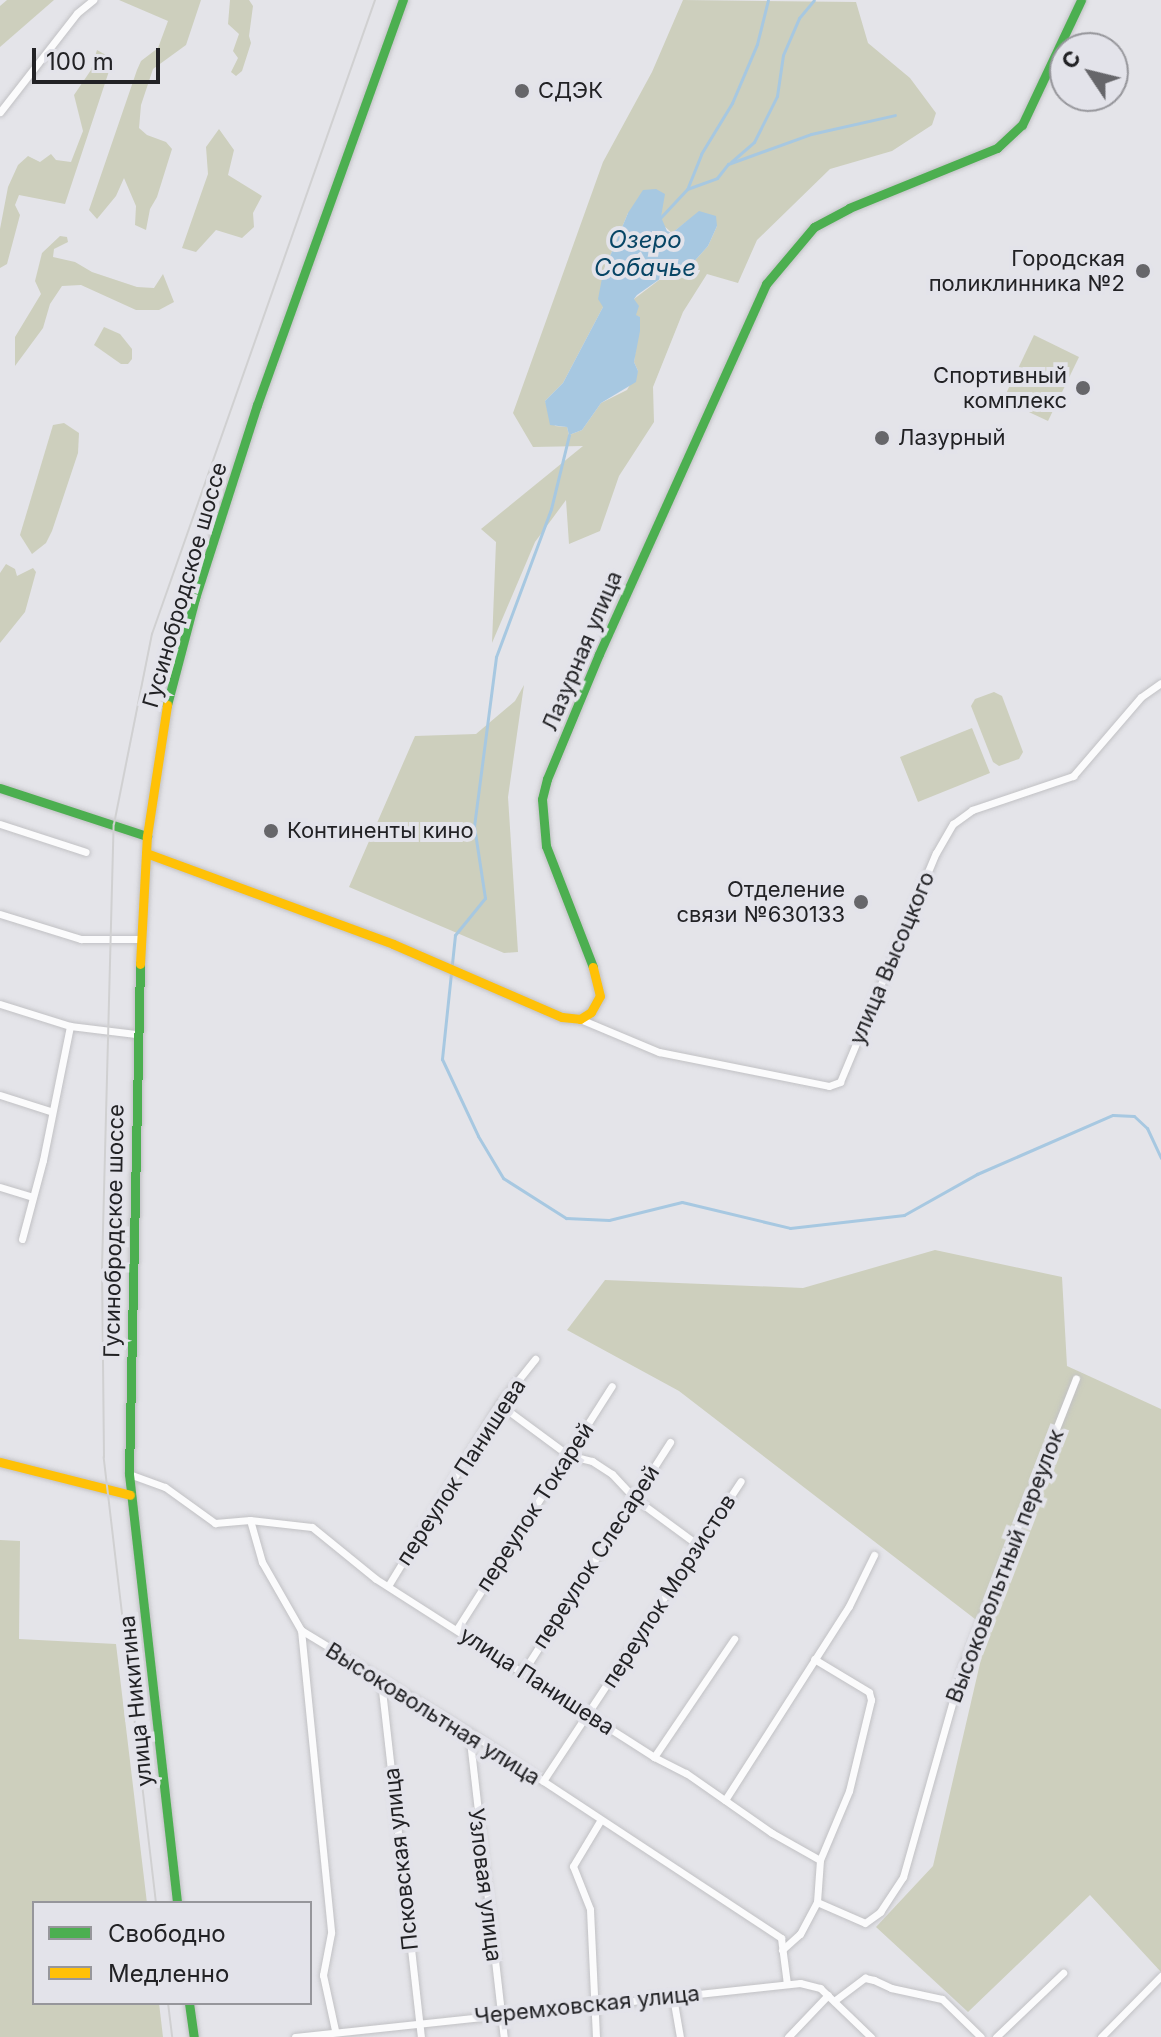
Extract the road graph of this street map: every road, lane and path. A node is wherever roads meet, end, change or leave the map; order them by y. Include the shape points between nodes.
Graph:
1 (93, 0) edge
2 (403, 0) edge
3 (1081, 0) edge
4 (0, 112) edge
5 (1161, 683) edge
6 (0, 788) edge
7 (0, 824) edge
8 (147, 836) junction
9 (86, 852) dead end
10 (146, 853) junction
11 (0, 914) edge
12 (139, 939) junction
13 (0, 1004) edge
14 (580, 1019) junction
15 (70, 1026) junction
16 (136, 1034) junction
17 (0, 1095) edge
18 (50, 1111) junction
19 (0, 1187) edge
20 (32, 1197) junction
21 (22, 1239) dead end
22 (535, 1359) dead end
23 (1076, 1378) dead end
24 (612, 1386) dead end
25 (499, 1404) junction
26 (670, 1442) dead end
27 (568, 1455) junction
28 (0, 1462) edge
29 (129, 1474) junction
30 (741, 1481) dead end
31 (130, 1495) junction
32 (634, 1498) junction
33 (250, 1520) junction
34 (698, 1545) junction
35 (874, 1555) dead end
36 (388, 1586) junction
37 (457, 1629) junction
38 (301, 1630) junction
39 (734, 1639) dead end
40 (814, 1659) junction
41 (523, 1672) junction
42 (381, 1681) junction
43 (588, 1715) junction
44 (469, 1732) junction
45 (654, 1757) junction
46 (543, 1781) junction
47 (725, 1800) junction
48 (600, 1821) junction
49 (820, 1860) junction
50 (177, 1901) edge
51 (817, 1902) junction
52 (782, 1950) junction
53 (1063, 1973) dead end
54 (1161, 1976) edge
55 (787, 1984) junction
56 (673, 1997) junction
57 (831, 1998) junction
58 (595, 2003) junction
59 (189, 2005) edge
60 (501, 2014) junction
61 (419, 2022) junction
62 (335, 2030) junction
63 (194, 2037) edge
64 (295, 2037) edge
65 (421, 2037) edge
66 (504, 2037) edge
67 (596, 2037) edge
68 (680, 2037) edge
69 (788, 2037) edge
70 (871, 2037) edge
71 (981, 2037) edge
72 (996, 2037) edge
73 (1101, 2037) edge

1 - 4 street via 77,13
2 - 8 main road, Гусинобродское шоссе via 257,405 195,598 170,687
3 - 14 main road, Лазурная улица via 1022,125 997,148 814,227 766,284 544,789 546,846 600,984 591,1012
5 - 14 street, улица Высоцкого via 1141,697 1073,776 972,810 953,824 840,1082 829,1086 659,1052
6 - 8 main road
7 - 9 street
8 - 10 main road, Гусинобродское шоссе
10 - 12 main road, Гусинобродское шоссе
10 - 14 main road via 393,944 562,1017
11 - 12 street via 81,939
12 - 16 main road, Гусинобродское шоссе
13 - 15 street
15 - 16 street
15 - 18 street
16 - 29 main road, Гусинобродское шоссе
17 - 18 street
18 - 20 street
19 - 20 street
20 - 21 street
22 - 25 street, переулок Панишева
23 - 51 street, Высоковольтный переулок via 963,1665 903,1877 880,1912 865,1923
24 - 27 street, переулок Токарей
25 - 27 street
25 - 36 street, переулок Панишева
26 - 32 street, переулок Слесарей
27 - 32 street via 592,1461
27 - 37 street, переулок Токарей
28 - 31 main road
29 - 31 main road, Гусинобродское шоссе
29 - 33 street via 165,1487 215,1523
30 - 34 street, переулок Морзистов
31 - 50 main road, улица Никитина
32 - 34 street
32 - 41 street, переулок Слесарей
33 - 36 street, улица Панишева via 312,1527
33 - 38 street, Высоковольтная улица via 262,1562
34 - 43 street, переулок Морзистов
35 - 40 street
36 - 37 street, улица Панишева
37 - 41 street, улица Панишева
38 - 42 street, Высоковольтная улица
38 - 62 street via 331,1933 323,1975
39 - 45 street
40 - 47 street
40 - 49 street via 869,1692 871,1700 849,1791
41 - 43 street, улица Панишева
42 - 44 street, Высоковольтная улица
42 - 61 street, Псковская улица
43 - 45 street, улица Панишева
43 - 46 street, переулок Морзистов
44 - 46 street, Высоковольтная улица
44 - 60 street, Узловая улица
45 - 47 street, улица Панишева
46 - 48 street, Высоковольтная улица
47 - 49 street, улица Панишева
48 - 52 street, Высоковольтная улица via 781,1938
48 - 58 street via 573,1866 590,1909
49 - 51 street
51 - 52 street via 800,1934
52 - 55 street
53 - 72 street
54 - 73 street
55 - 56 street, Черемховская улица
55 - 57 street, Черемховская улица via 820,1988
56 - 58 street, Черемховская улица
56 - 68 street
57 - 69 street
57 - 70 street
57 - 71 street via 865,1978 874,1980 942,1999
58 - 60 street, Черемховская улица
58 - 67 street
59 - 63 main road
60 - 61 street, Черемховская улица
60 - 66 street, Узловая улица
61 - 62 street, Черемховская улица
61 - 65 street, Псковская улица
62 - 64 street, Черемховская улица

